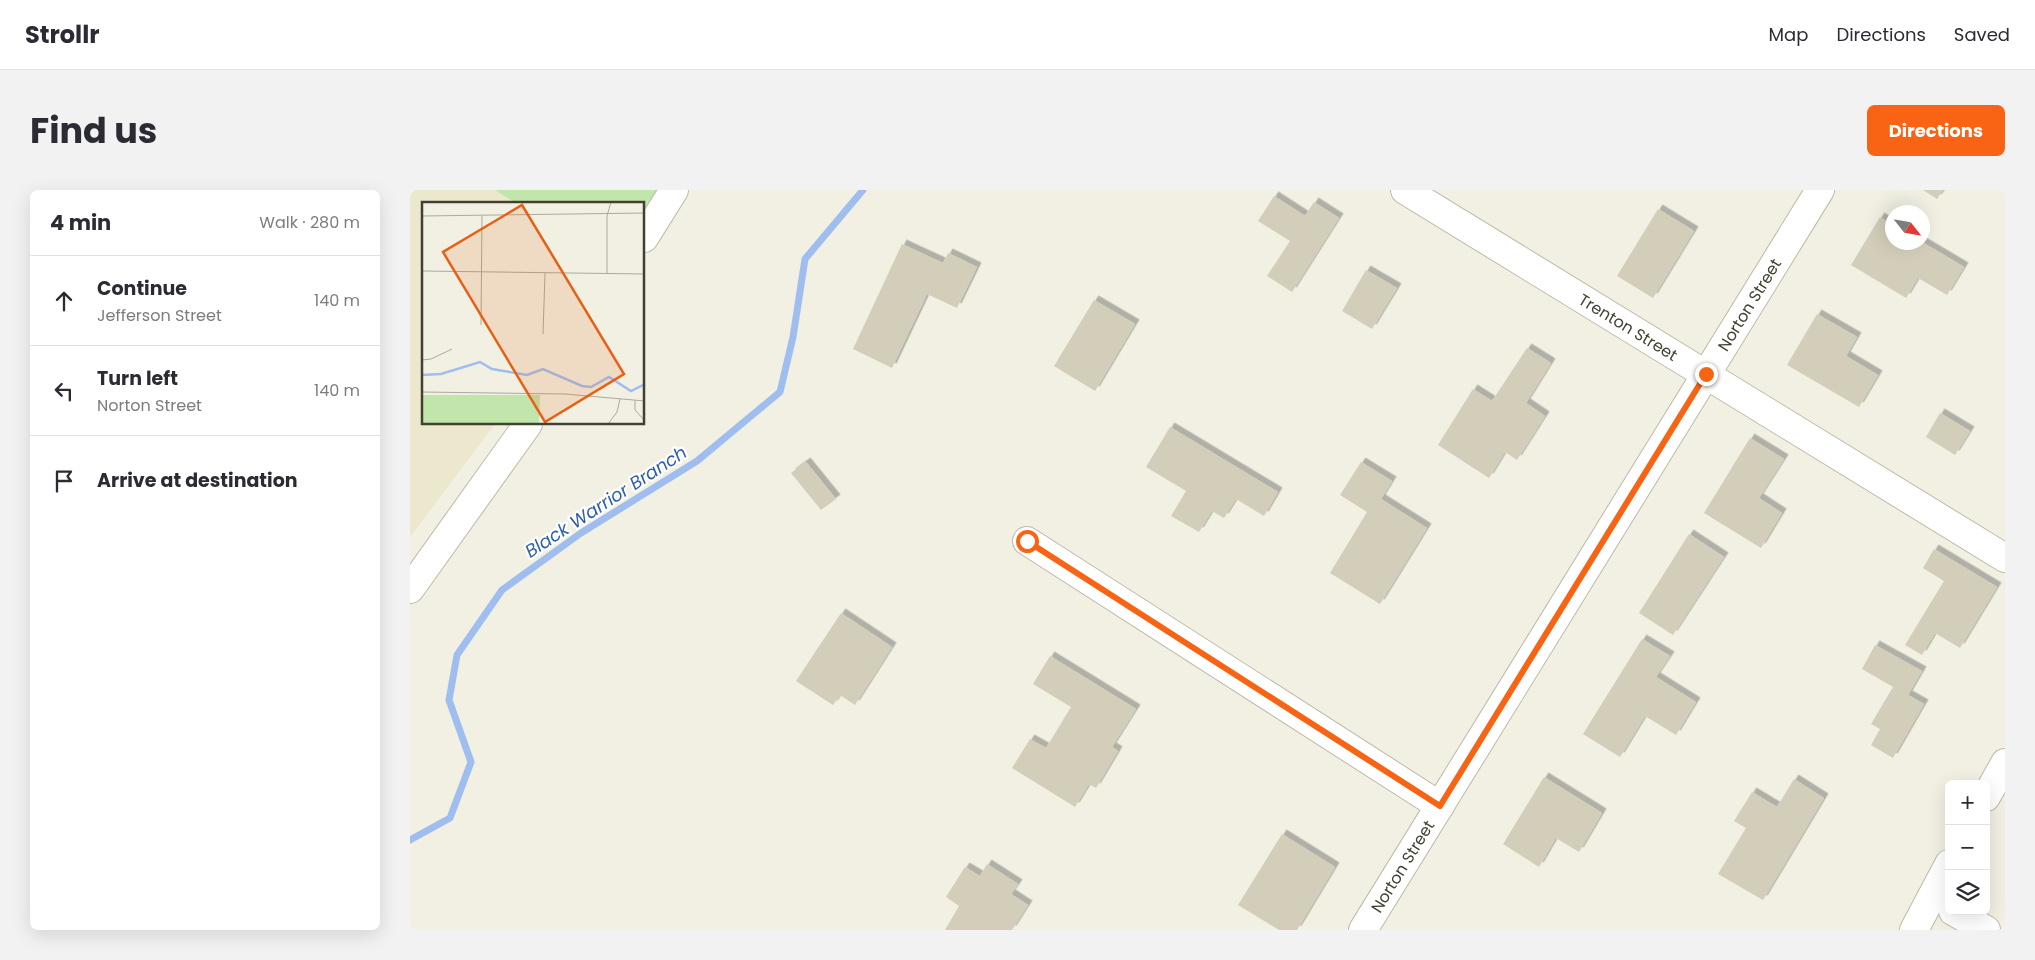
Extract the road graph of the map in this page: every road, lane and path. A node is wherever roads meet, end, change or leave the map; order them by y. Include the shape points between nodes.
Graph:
1 (674, 190) edge
2 (1405, 190) edge
3 (1820, 190) edge
4 (645, 236) edge
5 (1706, 374) junction
6 (527, 425) edge
7 (1027, 541) dead end
8 (2005, 558) edge
9 (410, 588) edge
10 (2005, 764) edge
11 (1990, 790) edge
12 (1440, 806) junction
13 (1947, 870) edge
14 (1939, 903) edge
15 (1960, 915) edge
16 (1363, 930) edge
17 (1914, 930) edge
18 (1986, 930) edge

1 - 4 street
2 - 5 street, Trenton Street
3 - 5 street, Norton Street
5 - 8 street, Trenton Street
5 - 12 street, Norton Street
6 - 9 street
7 - 12 street
10 - 11 street
12 - 16 street, Norton Street
13 - 14 street
14 - 17 street
15 - 18 street

